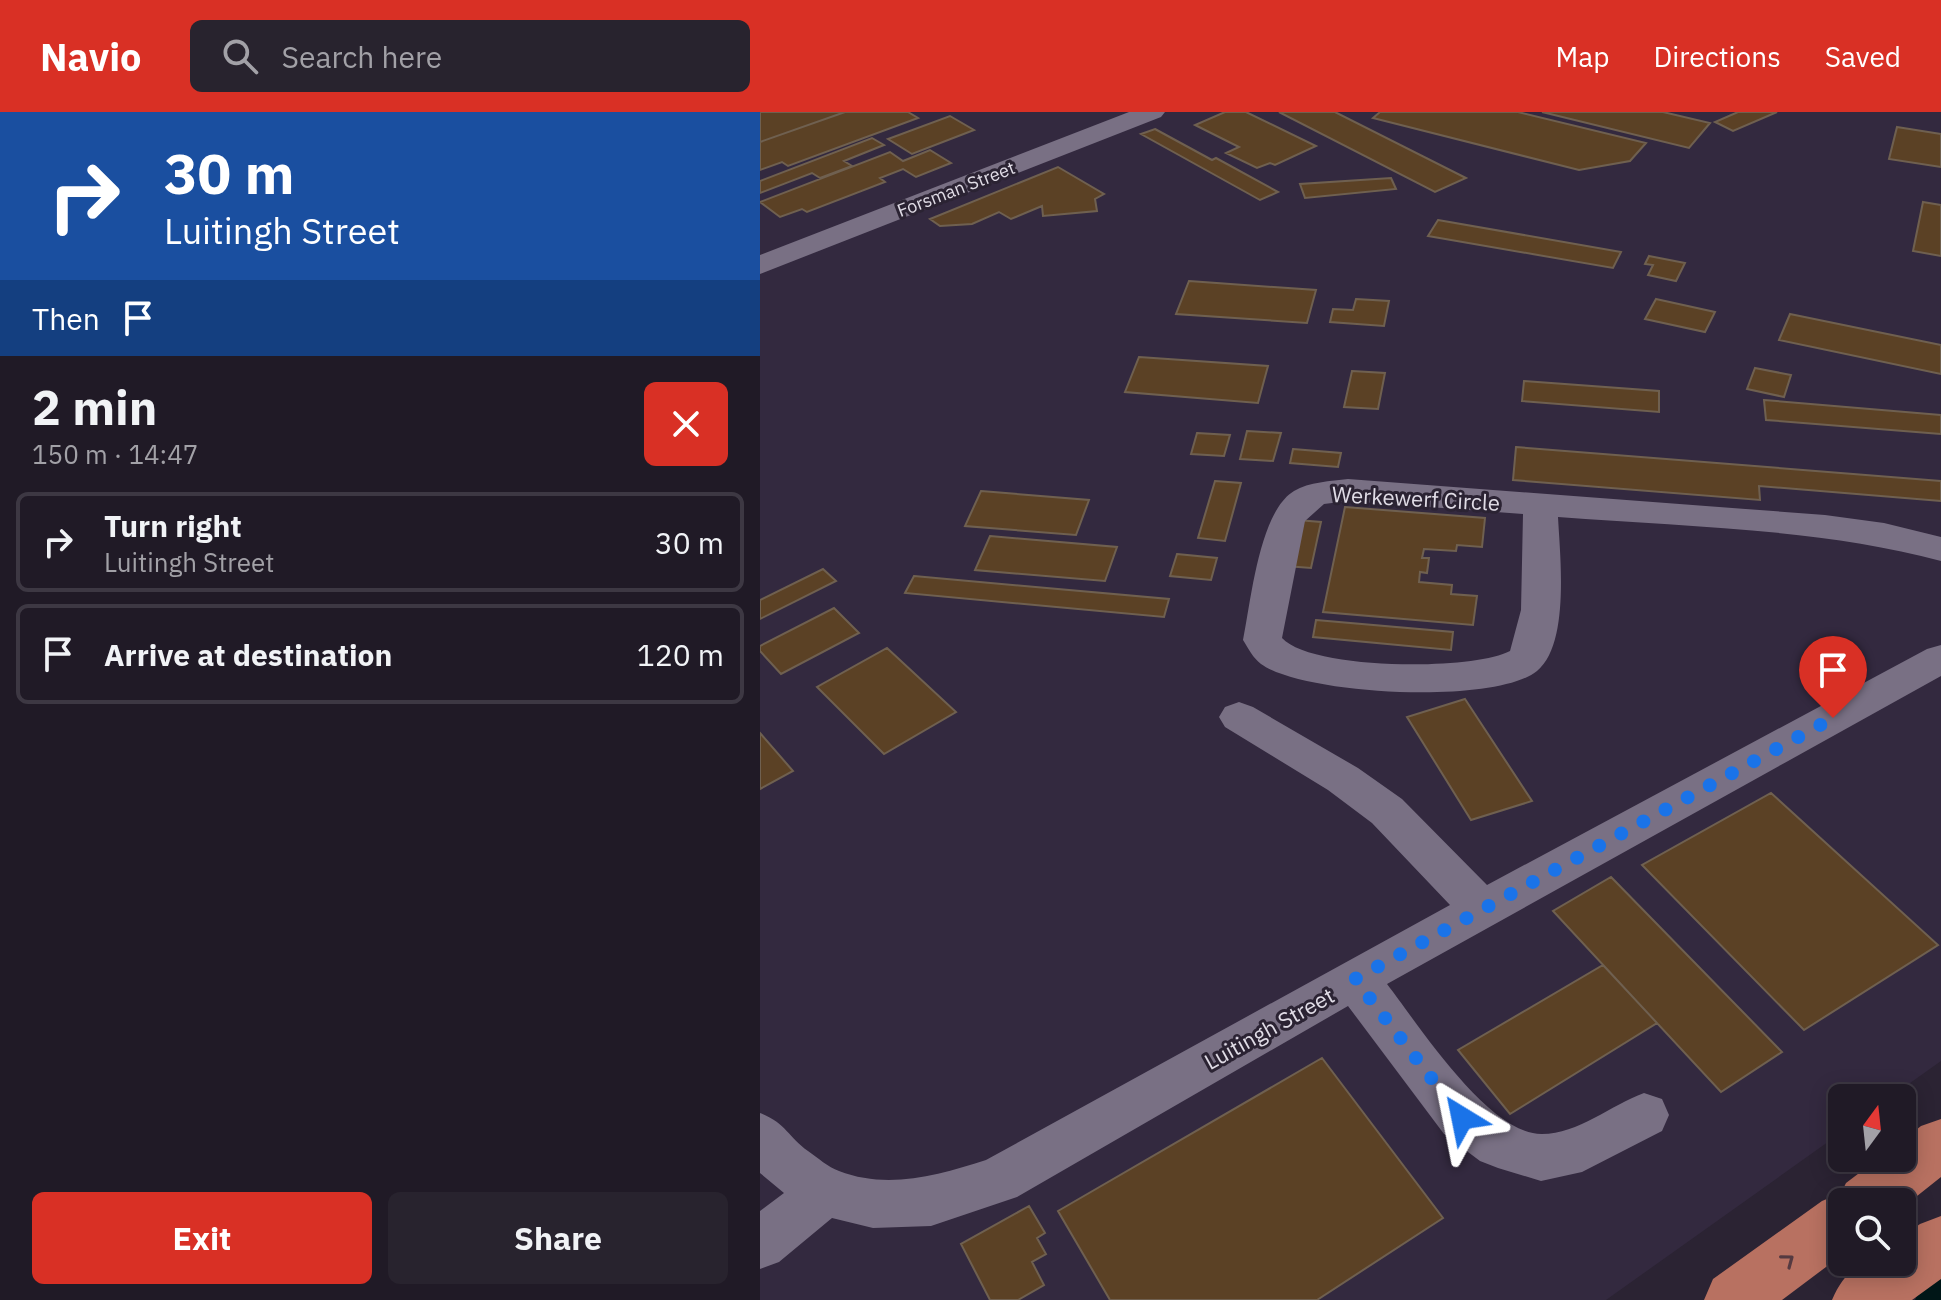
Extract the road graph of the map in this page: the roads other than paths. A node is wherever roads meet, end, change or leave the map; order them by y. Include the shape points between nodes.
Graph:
1 (1152, 112) edge
2 (760, 265) edge
3 (1540, 504) junction
4 (1941, 549) edge
5 (1941, 659) edge
6 (1239, 717) dead end
7 (1482, 909) junction
8 (1355, 979) junction
9 (1644, 1115) dead end
10 (760, 1136) edge
11 (1941, 1144) edge
12 (1884, 1188) edge
13 (825, 1192) junction
14 (1828, 1230) edge
15 (760, 1244) edge
16 (1941, 1244) edge
17 (1734, 1300) edge
18 (1862, 1300) edge

1 - 2 street, Forsman Street
3 - 3 street, Werkewerf Circle via 1348,490 1316,494 1297,503 1287,521 1262,640 1275,656 1305,667 1464,680 1503,674 1525,660 1537,638
3 - 4 street, Werkewerf Circle via 1844,529
5 - 7 street, Luitingh Street
6 - 7 street via 1387,811
7 - 8 street, Luitingh Street
8 - 9 street via 1462,1118 1498,1145 1541,1158 1582,1149
8 - 13 street, Luitingh Street via 999,1180 931,1202 873,1204
10 - 13 street, Luitingh Street via 785,1164
11 - 12 highway
13 - 15 street
17 -> 14 highway
16 - 18 highway

